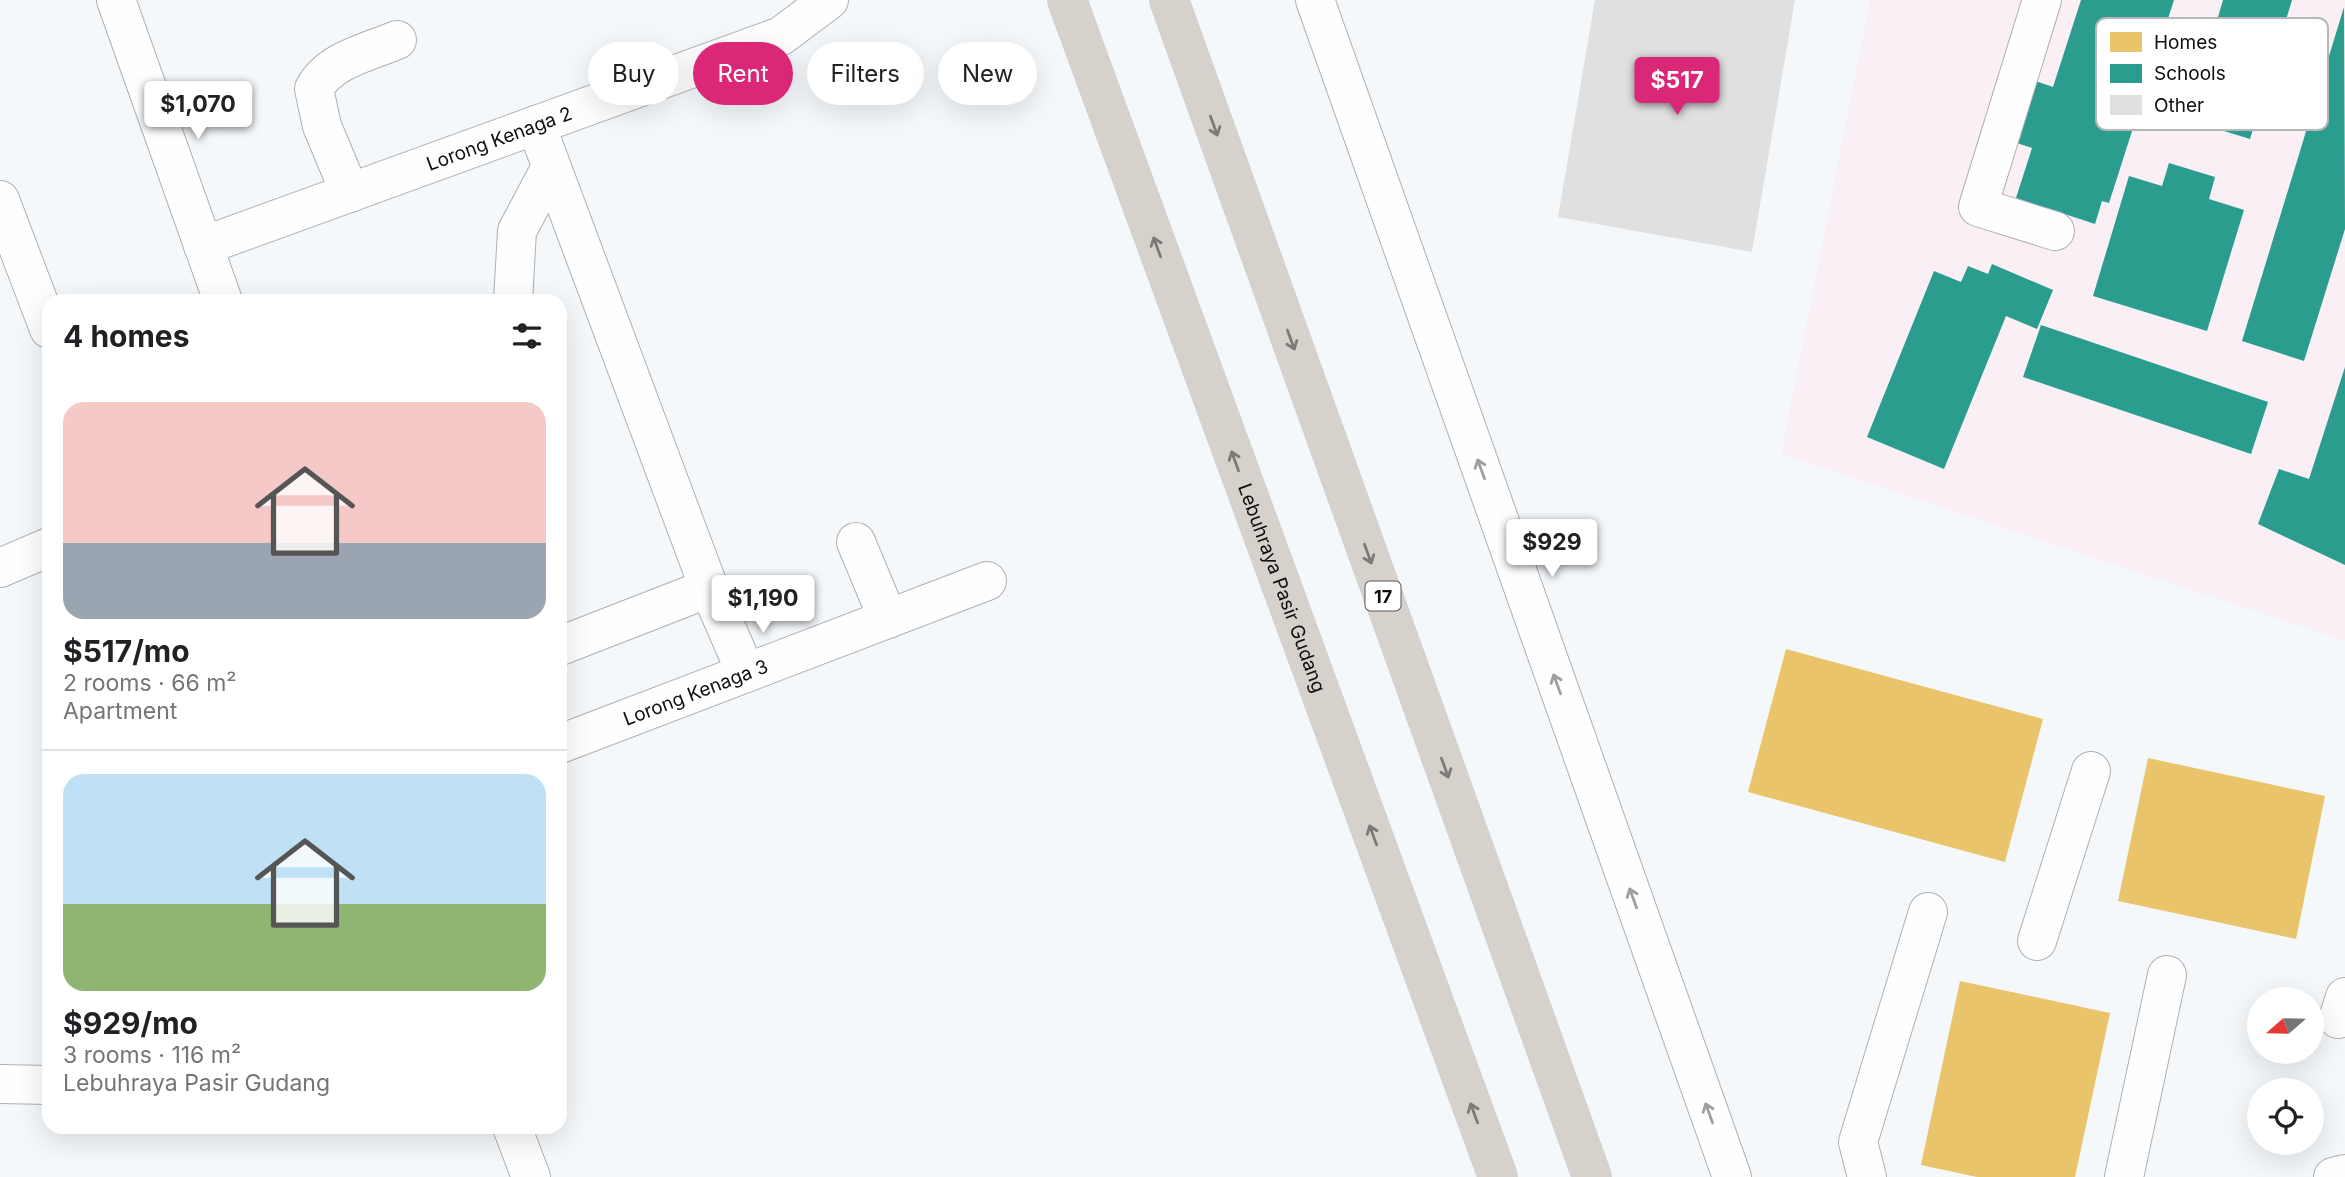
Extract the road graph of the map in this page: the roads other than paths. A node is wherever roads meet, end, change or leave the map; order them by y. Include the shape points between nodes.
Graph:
1 (116, 0) edge
2 (1067, 0) edge
3 (1315, 0) edge
4 (2042, 0) edge
5 (829, 2) edge
6 (1173, 5) edge
7 (397, 40) dead end
8 (536, 125) junction
9 (551, 167) junction
10 (350, 193) junction
11 (0, 200) edge
12 (2055, 231) dead end
13 (203, 246) junction
14 (11, 266) edge
15 (220, 294) edge
16 (513, 294) edge
17 (42, 317) edge
18 (856, 542) dead end
19 (42, 550) edge
20 (0, 568) edge
21 (987, 581) dead end
22 (709, 588) junction
23 (888, 619) junction
24 (567, 643) edge
25 (746, 673) junction
26 (567, 741) edge
27 (2091, 771) dead end
28 (1928, 912) dead end
29 (2037, 941) dead end
30 (2167, 975) dead end
31 (0, 1084) edge
32 (42, 1085) edge
33 (515, 1134) edge
34 (2345, 1174) edge
35 (531, 1177) edge
36 (1498, 1177) edge
37 (1592, 1177) edge
38 (1732, 1177) edge
39 (1867, 1177) edge
40 (2123, 1177) edge
41 (2333, 1177) edge

1 - 13 street
36 -> 2 highway, Lebuhraya Pasir Gudang
38 -> 3 street
4 - 12 street via 1978,207
5 - 8 street, Lorong Kenaga 2 via 781,36
6 -> 37 highway, 17
7 - 10 street via 336,65 321,76 314,89 322,126
8 - 9 street
8 - 10 street, Lorong Kenaga 2
9 - 16 street via 517,231
9 - 22 street
10 - 13 street, Lorong Kenaga 2
11 - 14 street
13 - 15 street
14 - 17 street
18 - 23 street
19 - 20 street
21 - 23 street, Lorong Kenaga 3
22 - 24 street
22 - 25 street
23 - 25 street, Lorong Kenaga 3
25 - 26 street, Lorong Kenaga 3
27 - 29 street
28 - 39 street via 1858,1142
30 - 40 street
31 - 32 street
33 - 35 street
34 - 41 street

